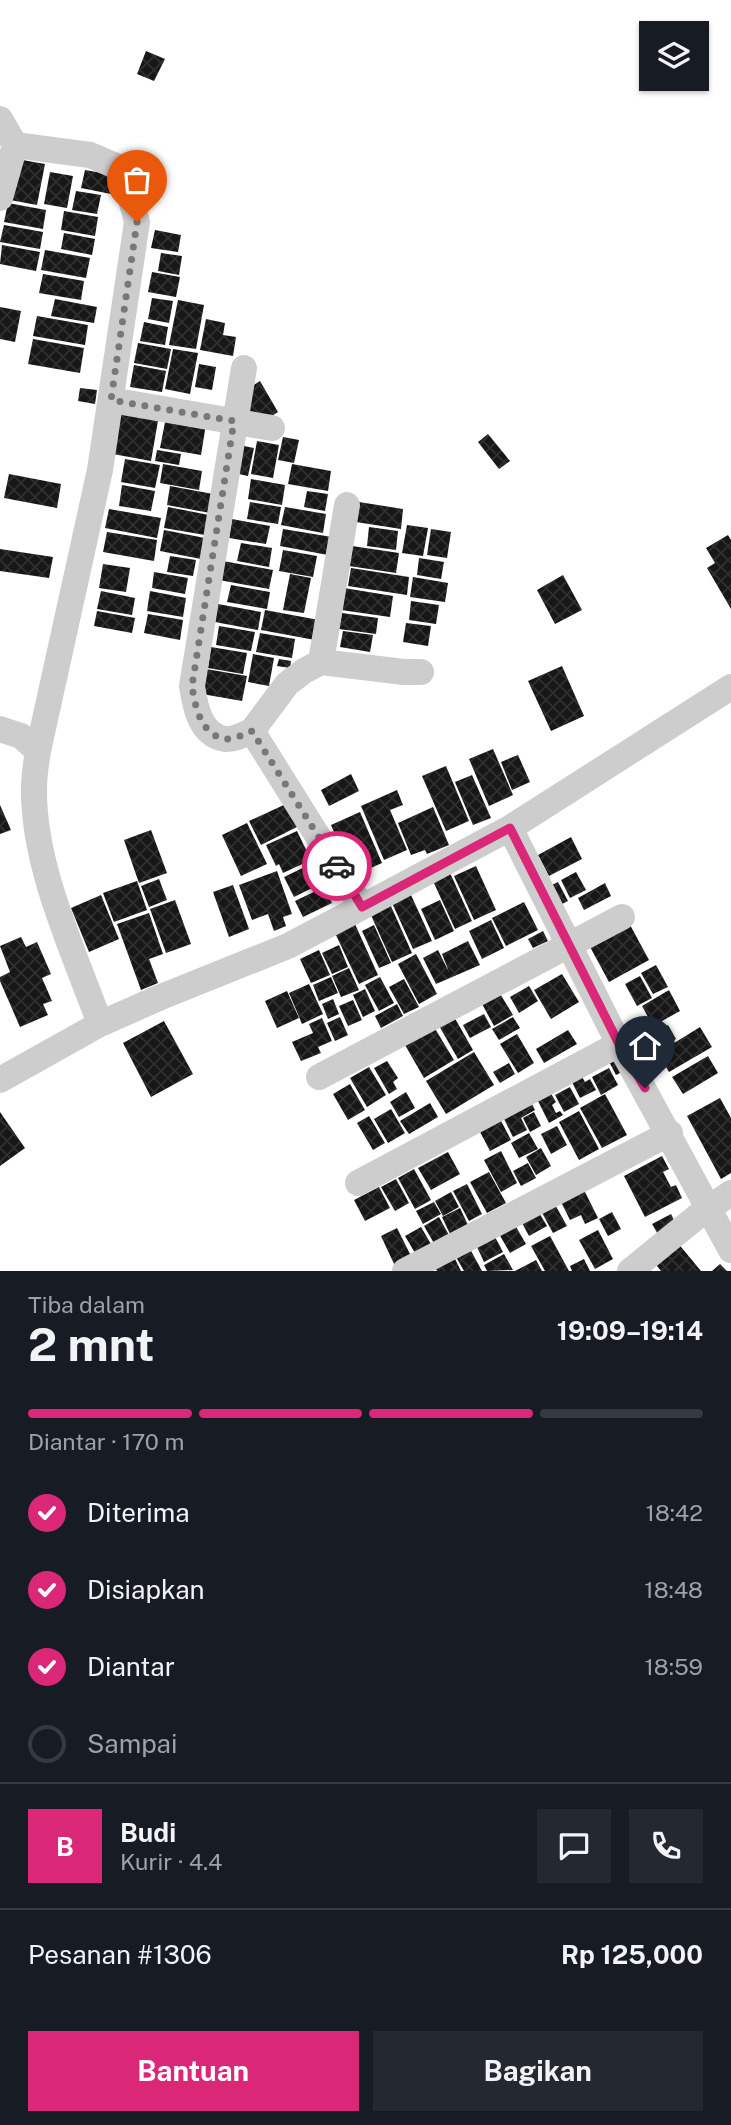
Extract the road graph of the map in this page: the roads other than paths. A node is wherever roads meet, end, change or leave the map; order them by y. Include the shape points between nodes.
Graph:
1 (0, 119) edge
2 (15, 145) junction
3 (0, 198) edge
4 (244, 368) dead end
5 (111, 400) junction
6 (234, 421) junction
7 (272, 428) dead end
8 (347, 505) dead end
9 (321, 662) junction
10 (422, 672) dead end
11 (731, 687) edge
12 (0, 730) edge
13 (252, 731) junction
14 (38, 751) junction
15 (510, 828) junction
16 (362, 907) junction
17 (622, 917) dead end
18 (568, 945) junction
19 (100, 1024) junction
20 (619, 1044) junction
21 (319, 1077) dead end
22 (0, 1080) edge
23 (670, 1133) junction
24 (358, 1183) dead end
25 (720, 1200) edge
26 (731, 1250) edge
27 (405, 1271) edge
28 (630, 1271) edge

1 - 2 street
2 - 3 street
2 - 5 street via 90,155 116,166 125,177 137,222
4 - 6 street
5 - 6 street
5 - 14 street
6 - 7 street
6 - 13 street via 192,686 201,722 213,734 226,739
8 - 9 street
9 - 10 street
9 - 13 street via 288,684
11 - 15 street
12 - 14 street via 21,736
13 - 16 street
14 - 19 street via 34,789 42,850
15 - 16 street
15 - 18 street
16 - 19 street via 288,946
17 - 18 street
18 - 20 street
18 - 21 street
19 - 22 street
20 - 23 street
20 - 24 street
23 - 25 street
23 - 27 street
25 - 26 street
25 - 28 street

